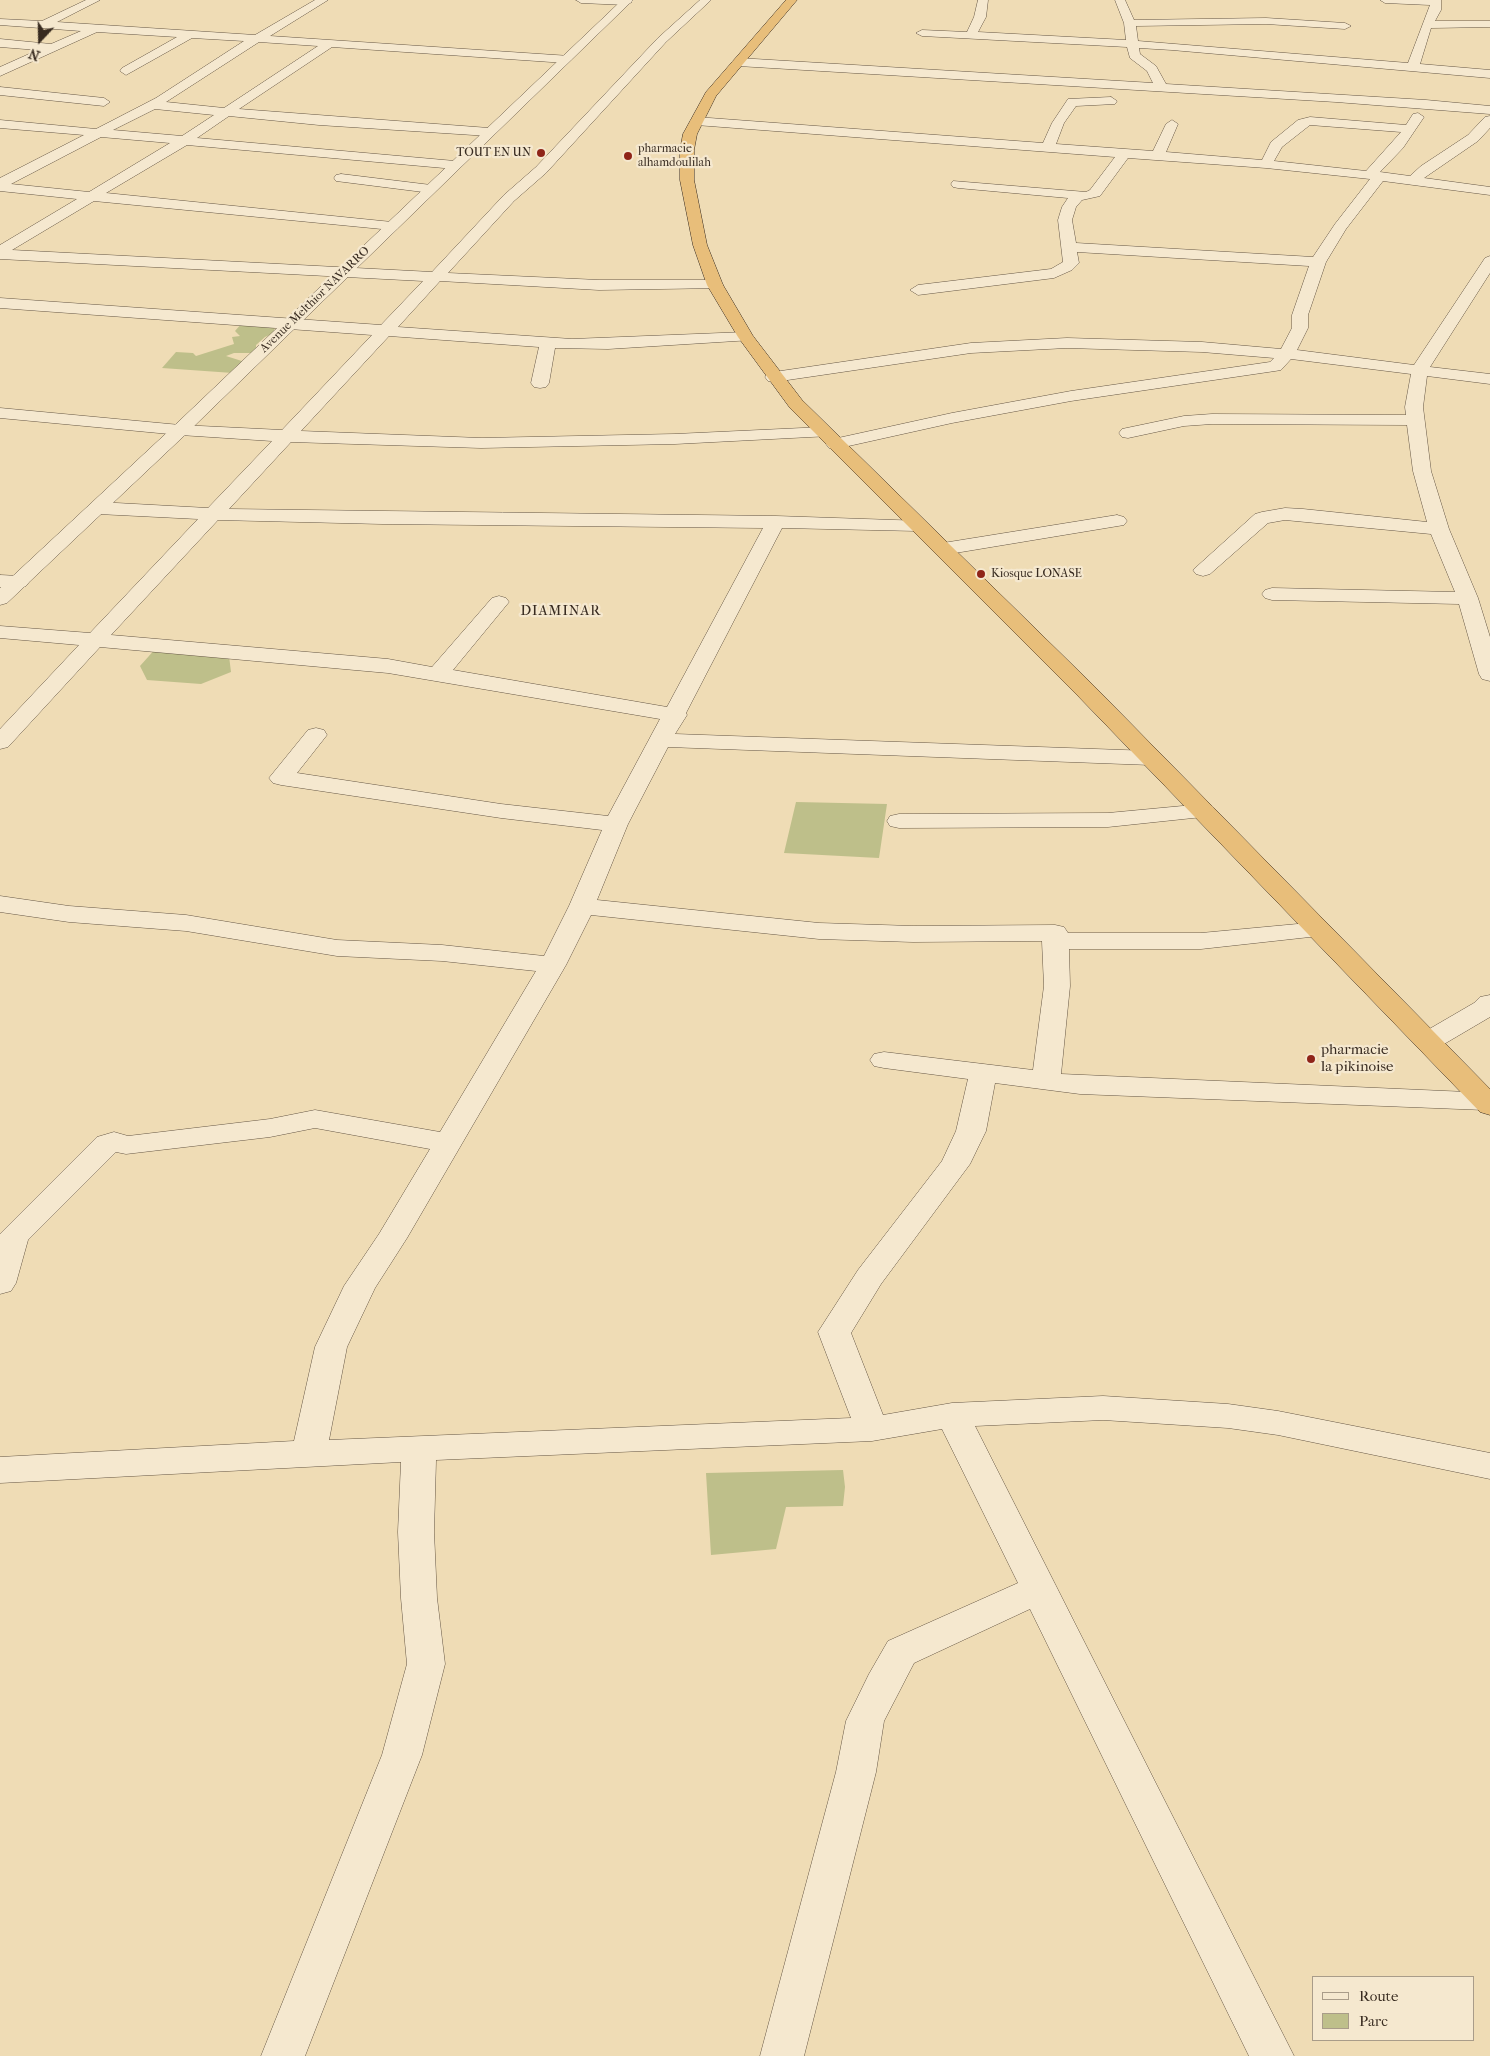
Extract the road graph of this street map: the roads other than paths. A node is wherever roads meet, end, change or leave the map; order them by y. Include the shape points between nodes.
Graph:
1 (95, 0) edge
2 (322, 0) edge
3 (581, 0) edge
4 (706, 0) edge
5 (792, 0) edge
6 (983, 0) edge
7 (1120, 0) edge
8 (1385, 0) edge
9 (627, 1) edge
10 (1436, 1) edge
11 (0, 22) edge
12 (1130, 24) junction
13 (1490, 24) edge
14 (43, 25) junction
15 (1428, 25) junction
16 (1345, 26) dead end
17 (95, 28) junction
18 (922, 33) dead end
19 (188, 35) junction
20 (972, 36) junction
21 (257, 39) junction
22 (0, 43) edge
23 (329, 44) junction
24 (1132, 44) junction
25 (52, 48) junction
26 (1135, 56) junction
27 (1160, 58) dead end
28 (894, 59) dead end
29 (566, 60) junction
30 (738, 62) junction
31 (1413, 68) junction
32 (126, 71) dead end
33 (880, 71) junction
34 (0, 72) edge
35 (1490, 74) edge
36 (1441, 79) junction
37 (1162, 88) junction
38 (0, 91) edge
39 (1152, 100) dead end
40 (1120, 101) dead end
41 (104, 102) dead end
42 (154, 104) junction
43 (1426, 105) junction
44 (379, 110) dead end
45 (1490, 110) edge
46 (227, 112) junction
47 (1490, 120) edge
48 (696, 121) junction
49 (0, 124) edge
50 (361, 124) junction
51 (1172, 124) dead end
52 (34, 128) junction
53 (1410, 129) junction
54 (489, 132) junction
55 (99, 134) junction
56 (8, 140) dead end
57 (182, 142) junction
58 (1047, 149) junction
59 (1124, 154) junction
60 (1157, 156) junction
61 (1266, 164) junction
62 (455, 165) junction
63 (1374, 176) junction
64 (341, 178) dead end
65 (1413, 181) junction
66 (958, 184) dead end
67 (0, 185) edge
68 (430, 189) junction
69 (1490, 191) edge
70 (1078, 195) junction
71 (90, 196) junction
72 (392, 226) junction
73 (1068, 247) junction
74 (0, 252) edge
75 (1318, 262) junction
76 (1489, 264) edge
77 (343, 272) junction
78 (436, 277) junction
79 (715, 285) junction
80 (918, 290) dead end
81 (0, 303) edge
82 (289, 324) junction
83 (383, 331) junction
84 (746, 337) junction
85 (548, 342) junction
86 (1174, 346) junction
87 (1287, 354) junction
88 (1420, 370) junction
89 (774, 377) junction
90 (1490, 379) edge
91 (1190, 380) junction
92 (540, 383) dead end
93 (0, 413) edge
94 (1414, 420) junction
95 (180, 430) junction
96 (1128, 433) dead end
97 (284, 436) junction
98 (829, 438) junction
99 (1289, 493) dead end
100 (98, 508) junction
101 (213, 514) junction
102 (1274, 516) junction
103 (1117, 521) dead end
104 (776, 522) junction
105 (917, 525) junction
106 (1439, 529) junction
107 (943, 549) junction
108 (1204, 570) dead end
109 (10, 581) edge
110 (1272, 594) dead end
111 (1468, 598) junction
112 (0, 599) edge
113 (499, 602) dead end
114 (0, 632) edge
115 (95, 642) junction
116 (438, 674) junction
117 (1490, 674) edge
118 (676, 716) junction
119 (316, 735) dead end
120 (662, 740) junction
121 (0, 742) edge
122 (1151, 758) junction
123 (1204, 811) junction
124 (899, 821) dead end
125 (616, 824) junction
126 (0, 904) edge
127 (582, 906) junction
128 (1319, 930) junction
129 (1056, 941) junction
130 (553, 965) junction
131 (1490, 1003) edge
132 (1429, 1041) junction
133 (884, 1060) dead end
134 (983, 1073) junction
135 (1046, 1081) junction
136 (1488, 1103) edge
137 (448, 1143) junction
138 (7, 1233) edge
139 (0, 1283) edge
140 (952, 1415) junction
141 (872, 1430) junction
142 (419, 1448) junction
143 (309, 1453) junction
144 (1490, 1466) edge
145 (0, 1470) edge
146 (1040, 1589) junction
147 (283, 2056) edge
148 (782, 2056) edge
149 (1272, 2056) edge

1 - 14 street
2 - 21 street
3 - 9 street
4 - 78 street via 680,22 542,170 508,198
5 - 30 highway
6 - 20 street
7 - 12 street
8 - 10 street
9 - 29 street, Avenue Melthior NAVARRO
10 - 15 street
11 - 14 street
12 - 16 street via 1218,21
12 - 24 street
13 - 15 street
14 - 17 street
15 - 31 street
17 - 19 street
17 - 25 street
18 - 20 street
19 - 21 street
19 - 32 street
20 - 24 street
21 - 23 street
21 - 42 street
22 - 25 street
23 - 29 street
23 - 46 street
24 - 26 street
24 - 31 street via 1291,52
25 - 34 street
26 - 27 street
26 - 37 street via 1152,69
28 - 33 street
29 - 54 street, Avenue Melthior NAVARRO
30 - 33 street
30 - 48 highway via 710,95
31 - 36 street
33 - 37 street
35 - 36 street
36 - 43 street
37 - 39 street
37 - 43 street
38 - 41 street
40 - 58 street via 1072,102
42 - 46 street
42 - 55 street
43 - 45 street
43 - 53 street
44 - 50 street
46 - 50 street
46 - 57 street
47 - 65 street via 1473,138
48 - 58 street
48 - 79 highway via 687,150 688,180 700,245
49 - 52 street
50 - 54 street
51 - 60 street
52 - 55 street
52 - 56 street
53 - 61 street via 1310,121 1276,145
53 - 63 street
54 - 62 street, Avenue Melthior NAVARRO
55 - 57 street
55 - 67 street
57 - 62 street
57 - 71 street
58 - 59 street
59 - 60 street
59 - 70 street via 1093,195
60 - 61 street
61 - 63 street
62 - 68 street, Avenue Melthior NAVARRO
63 - 65 street
63 - 75 street
64 - 68 street
65 - 69 street
66 - 70 street
67 - 71 street
68 - 72 street, Avenue Melthior NAVARRO
70 - 73 street via 1066,214
71 - 72 street
71 - 74 street
72 - 77 street, Avenue Melthior NAVARRO
73 - 75 street
73 - 80 street via 1071,263 1054,273
74 - 77 street
75 - 87 street via 1300,315 1300,328
76 - 88 street via 1441,332
77 - 78 street
77 - 82 street, Avenue Melthior NAVARRO
78 - 79 street via 598,285
78 - 83 street
79 - 84 highway
81 - 82 street
82 - 83 street
82 - 95 street, Avenue Melthior NAVARRO
83 - 85 street
83 - 97 street
84 - 85 street via 608,344
84 - 89 highway
85 - 92 street
86 - 87 street
86 - 89 street via 999,345
86 - 91 street
87 - 88 street
87 - 91 street via 1275,366
88 - 90 street
88 - 94 street
89 - 98 highway
91 - 98 street via 1071,396
93 - 95 street
94 - 96 street via 1212,419 1184,421
94 - 106 street via 1422,471
95 - 97 street
95 - 100 street, Avenue Melthior NAVARRO
97 - 98 street via 513,443
97 - 101 street
98 - 105 highway
99 - 102 street
100 - 101 street
100 - 109 street, Avenue Melthior NAVARRO
101 - 104 street
101 - 115 street
102 - 106 street via 1303,515
102 - 108 street via 1262,518
103 - 107 street
104 - 105 street
104 - 118 street
105 - 107 highway
106 - 111 street
107 - 122 highway
109 - 112 street, Avenue Melthior NAVARRO
110 - 111 street
111 - 117 street
113 - 116 street
114 - 115 street
115 - 116 street via 388,666
115 - 121 street
116 - 118 street
118 - 120 street
119 - 125 street via 281,778 501,811
120 - 122 street
120 - 125 street
122 - 123 highway
123 - 124 street via 1108,820
123 - 128 highway
125 - 127 street
126 - 130 street via 69,914 186,923 313,945 442,952
127 - 129 street via 819,931 1055,933
127 - 130 street
128 - 129 street via 1201,941
128 - 132 highway
129 - 135 street via 1058,986
130 - 137 street
131 - 132 street
132 - 136 highway
133 - 134 street
134 - 135 street
134 - 141 street via 971,1131 955,1164 869,1278 834,1332
135 - 136 street via 1153,1089
137 - 138 street via 314,1119 270,1128 126,1144 114,1141
137 - 143 street via 360,1286 331,1347
138 - 139 street
140 - 141 street
140 - 144 street via 1103,1408 1228,1416 1335,1433
140 - 146 street
141 - 142 street
142 - 143 street
142 - 147 street via 416,1532 426,1664 402,1755
143 - 145 street
146 - 148 street via 901,1652 882,1685 864,1721 856,1772
146 - 149 street

